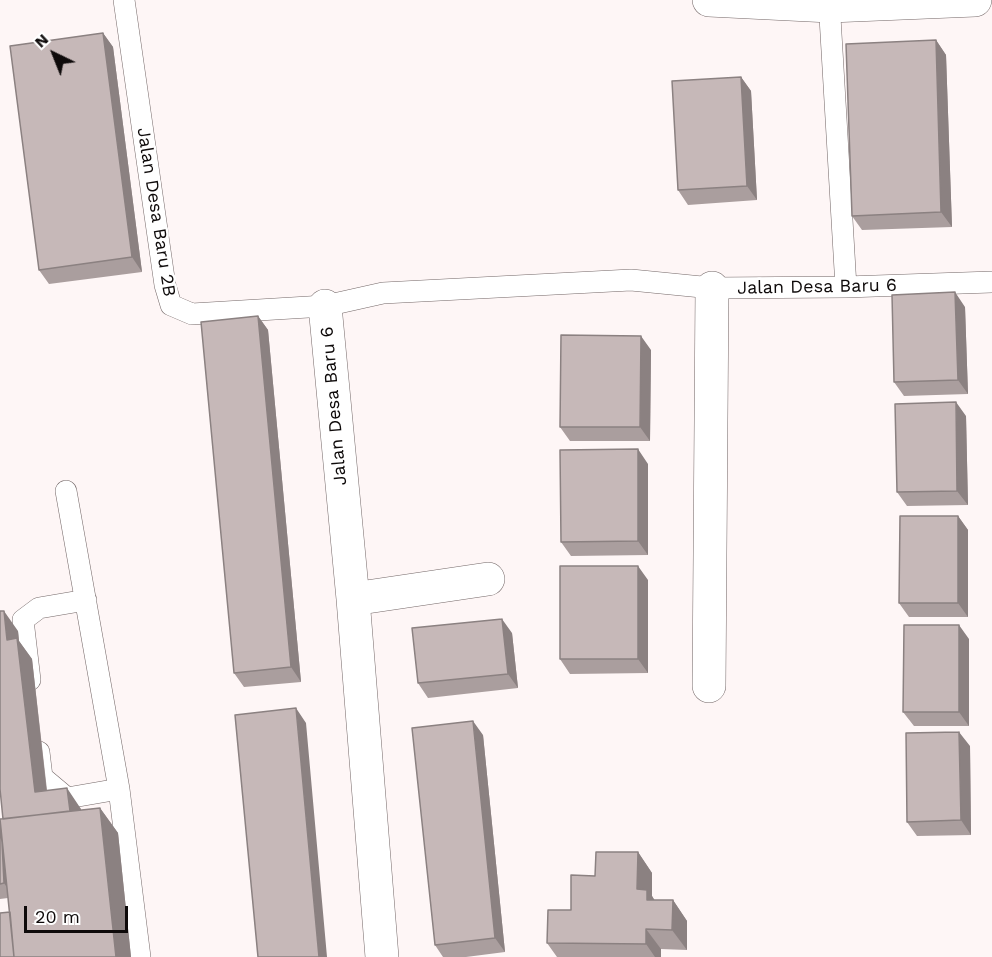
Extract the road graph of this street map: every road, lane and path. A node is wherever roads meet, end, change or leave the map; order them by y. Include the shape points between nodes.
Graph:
1 (124, 0) edge
2 (709, 0) edge
3 (975, 0) edge
4 (830, 3) edge
5 (992, 282) edge
6 (846, 287) junction
7 (712, 288) junction
8 (325, 306) junction
9 (66, 491) dead end
10 (488, 579) dead end
11 (353, 599) junction
12 (86, 600) junction
13 (709, 686) dead end
14 (32, 699) dead end
15 (37, 732) dead end
16 (119, 789) junction
17 (140, 957) edge
18 (382, 957) edge

1 - 8 lane, Jalan Desa Baru 2B via 171,305 192,314
2 - 4 street
3 - 4 street
4 - 6 lane
5 - 6 lane, Jalan Desa Baru 6
6 - 7 lane, Jalan Desa Baru 6
7 - 8 lane, Jalan Desa Baru 6 via 631,280 383,293
7 - 13 street
8 - 11 street, Jalan Desa Baru 6
9 - 12 lane
10 - 11 street
11 - 18 street, Jalan Desa Baru 6
12 - 14 lane via 39,608 22,620
12 - 16 lane
15 - 16 lane via 42,777 67,798
16 - 17 lane

